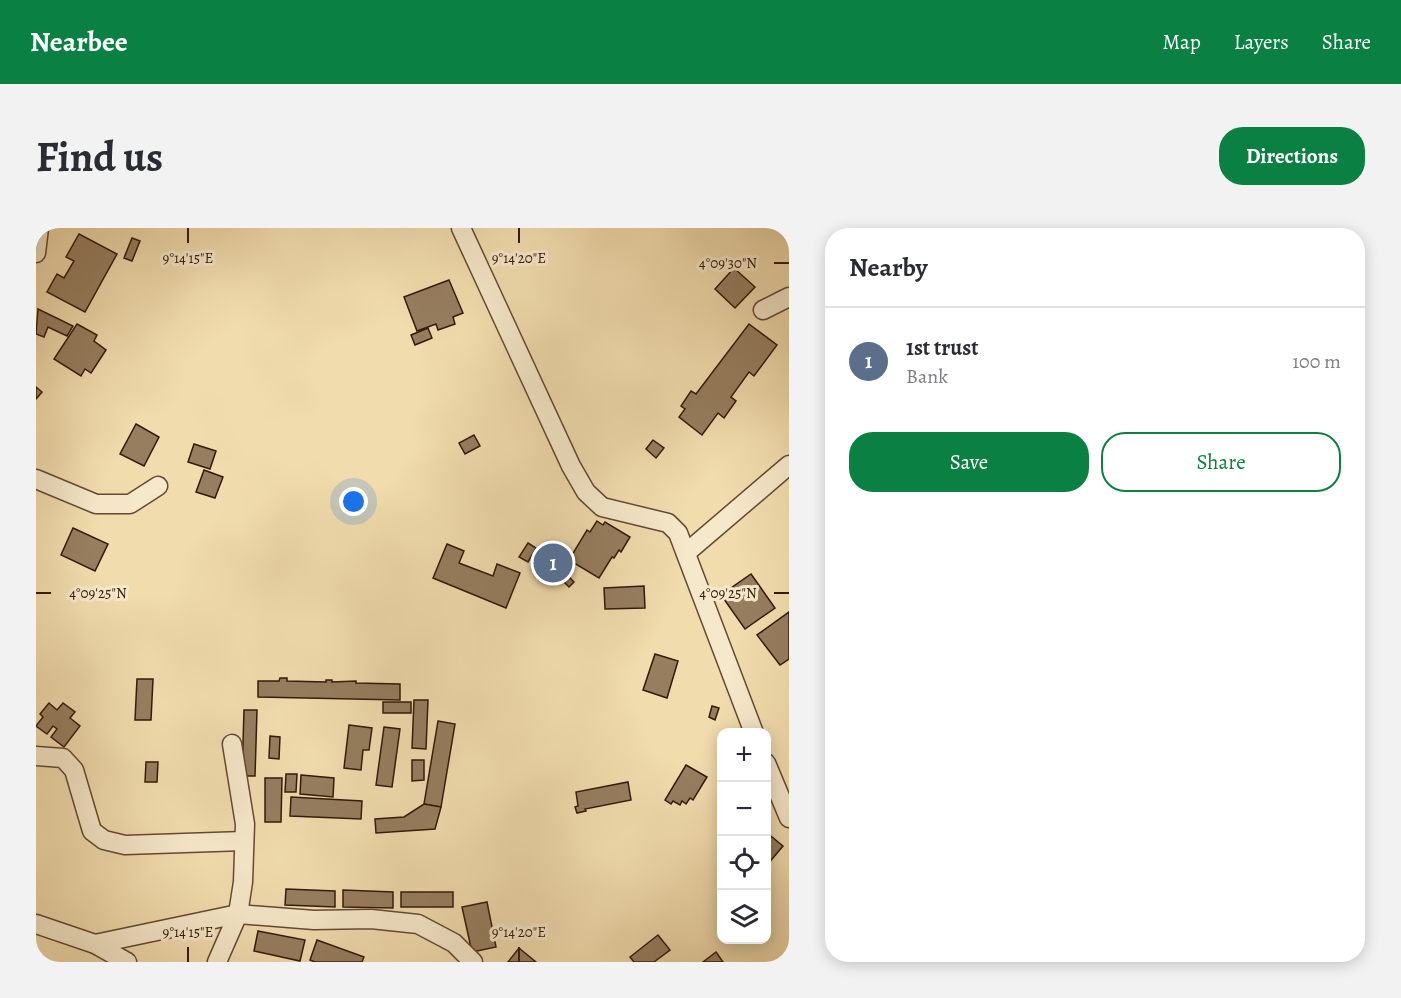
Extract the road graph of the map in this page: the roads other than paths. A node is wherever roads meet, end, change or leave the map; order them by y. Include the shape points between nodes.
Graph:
1 (39, 228) edge
2 (461, 228) edge
3 (36, 253) edge
4 (789, 297) edge
5 (763, 310) dead end
6 (789, 465) edge
7 (36, 479) edge
8 (158, 486) dead end
9 (686, 554) junction
10 (752, 728) edge
11 (232, 744) dead end
12 (36, 756) edge
13 (771, 775) edge
14 (789, 818) edge
15 (244, 841) junction
16 (238, 914) junction
17 (36, 924) edge
18 (95, 944) junction
19 (127, 962) edge
20 (217, 962) edge
21 (473, 962) edge

1 - 3 street
2 - 9 street via 586,492 602,507 668,523 678,533
4 - 5 street
6 - 9 street
7 - 8 street via 96,504 130,504
9 - 10 street
11 - 15 street via 242,797
12 - 15 street via 63,758 74,770 92,831 104,840 125,845
13 - 14 street
15 - 16 street
16 - 18 street
16 - 20 street
16 - 21 street via 418,924 454,943
17 - 18 street
18 - 19 street

